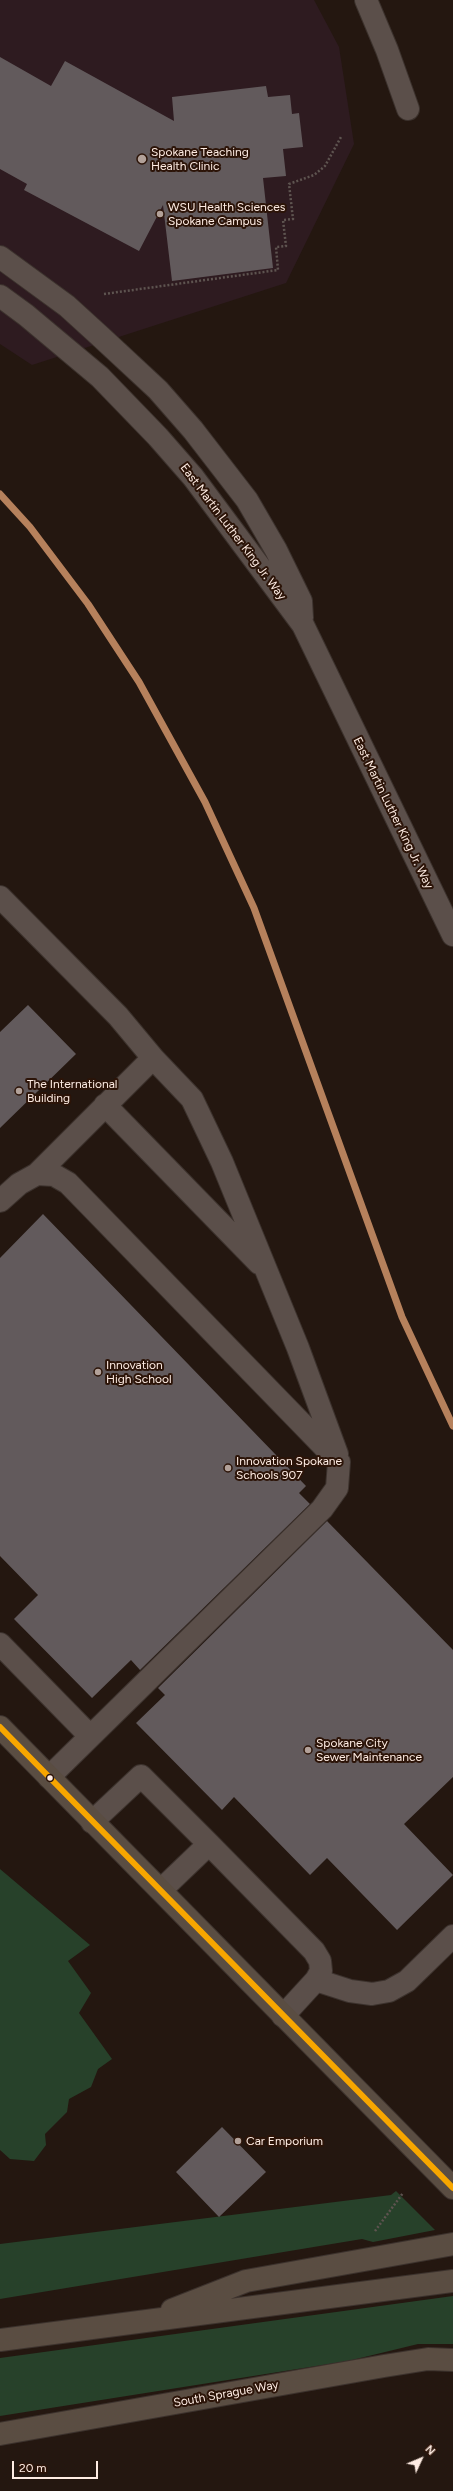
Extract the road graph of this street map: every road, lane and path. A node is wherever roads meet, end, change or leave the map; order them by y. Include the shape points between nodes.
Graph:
1 (366, 0) edge
2 (408, 109) dead end
3 (341, 137) dead end
4 (0, 257) edge
5 (104, 294) dead end
6 (0, 296) edge
7 (303, 625) junction
8 (0, 897) edge
9 (453, 935) edge
10 (152, 1058) junction
11 (105, 1105) junction
12 (37, 1174) junction
13 (0, 1201) edge
14 (267, 1271) junction
15 (340, 1462) junction
16 (0, 1644) edge
17 (0, 1727) edge
18 (90, 1736) junction
19 (49, 1777) junction
20 (92, 1822) junction
21 (209, 1844) junction
22 (161, 1890) junction
23 (453, 1936) edge
24 (316, 1980) junction
25 (283, 2016) junction
26 (453, 2188) edge
27 (403, 2193) dead end
28 (371, 2236) dead end
29 (453, 2244) edge
30 (453, 2281) edge
31 (139, 2323) junction
32 (0, 2340) edge
33 (453, 2360) edge
34 (0, 2434) edge

1 - 2 street
3 - 5 path via 325,166 314,175 289,184 293,219 283,220 286,246 276,247 278,270
4 - 7 street, East Martin Luther King Jr. Way via 67,306 102,336 158,390 193,430 247,500 276,550 301,601
6 - 7 street, East Martin Luther King Jr. Way via 100,377 158,437 198,482
7 - 9 street, East Martin Luther King Jr. Way
8 - 10 street via 118,1016
10 - 11 street
10 - 14 street via 192,1099 222,1162
11 - 12 street
11 - 14 street
12 - 13 street via 19,1184
12 - 15 street via 54,1175 68,1183
14 - 15 street
15 - 18 street via 337,1488 322,1509
16 - 18 street
17 - 19 main road
18 - 19 street
19 - 20 main road
20 - 21 street via 141,1776
20 - 22 main road
21 - 22 street
21 - 24 street via 314,1951 320,1961 321,1971
22 - 25 main road
23 - 24 street via 407,1981 389,1990 372,1994 357,1992
24 - 25 street
25 - 26 main road
27 - 28 path
29 - 31 main road via 246,2281
30 - 31 main road
31 - 32 main road
33 - 34 main road, South Sprague Way via 428,2359 384,2366

